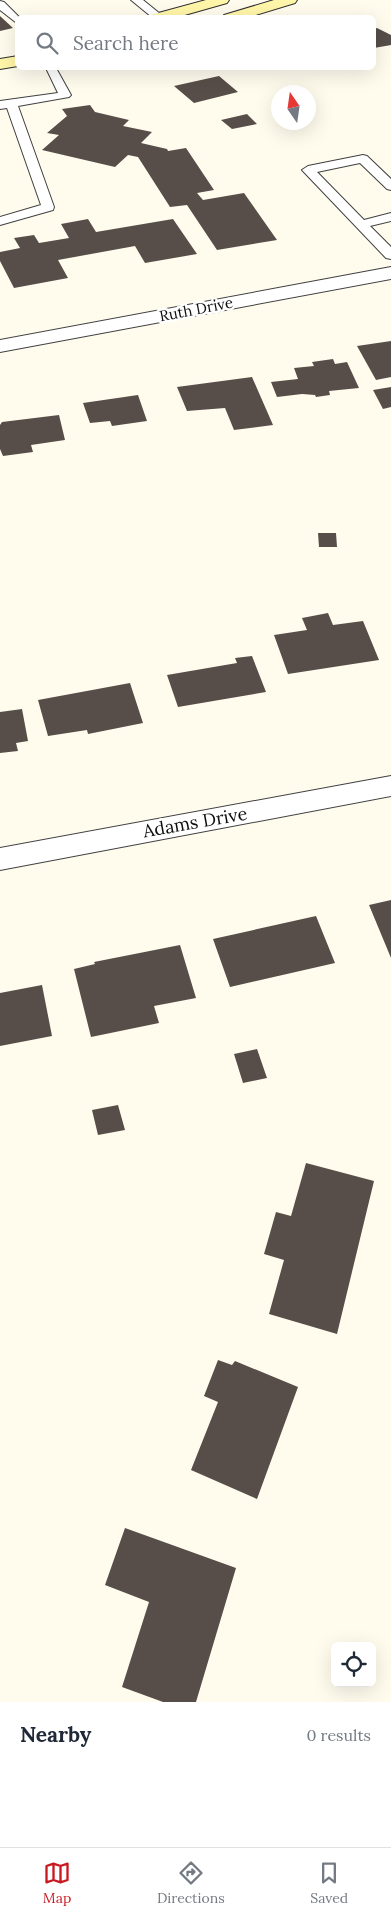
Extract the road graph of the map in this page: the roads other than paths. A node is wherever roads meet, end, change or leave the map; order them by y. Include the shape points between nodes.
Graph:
1 (136, 0) edge
2 (222, 0) edge
3 (290, 0) edge
4 (0, 4) edge
5 (155, 15) edge
6 (166, 15) edge
7 (239, 15) edge
8 (15, 17) edge
9 (15, 62) edge
10 (0, 64) edge
11 (52, 70) edge
12 (6, 104) edge
13 (391, 186) edge
14 (391, 217) edge
15 (0, 221) edge
16 (361, 225) junction
17 (391, 255) edge
18 (391, 273) edge
19 (0, 346) edge
20 (391, 786) edge
21 (0, 859) edge

1 - 5 lane
2 - 6 main road
3 - 7 main road
4 - 8 lane
9 - 10 main road
11 - 12 lane via 65,95
12 - 15 lane via 48,207
13 - 16 lane via 362,159 308,170
14 - 16 lane
16 - 17 lane
18 - 19 street, Ruth Drive
20 - 21 street, Adams Drive

